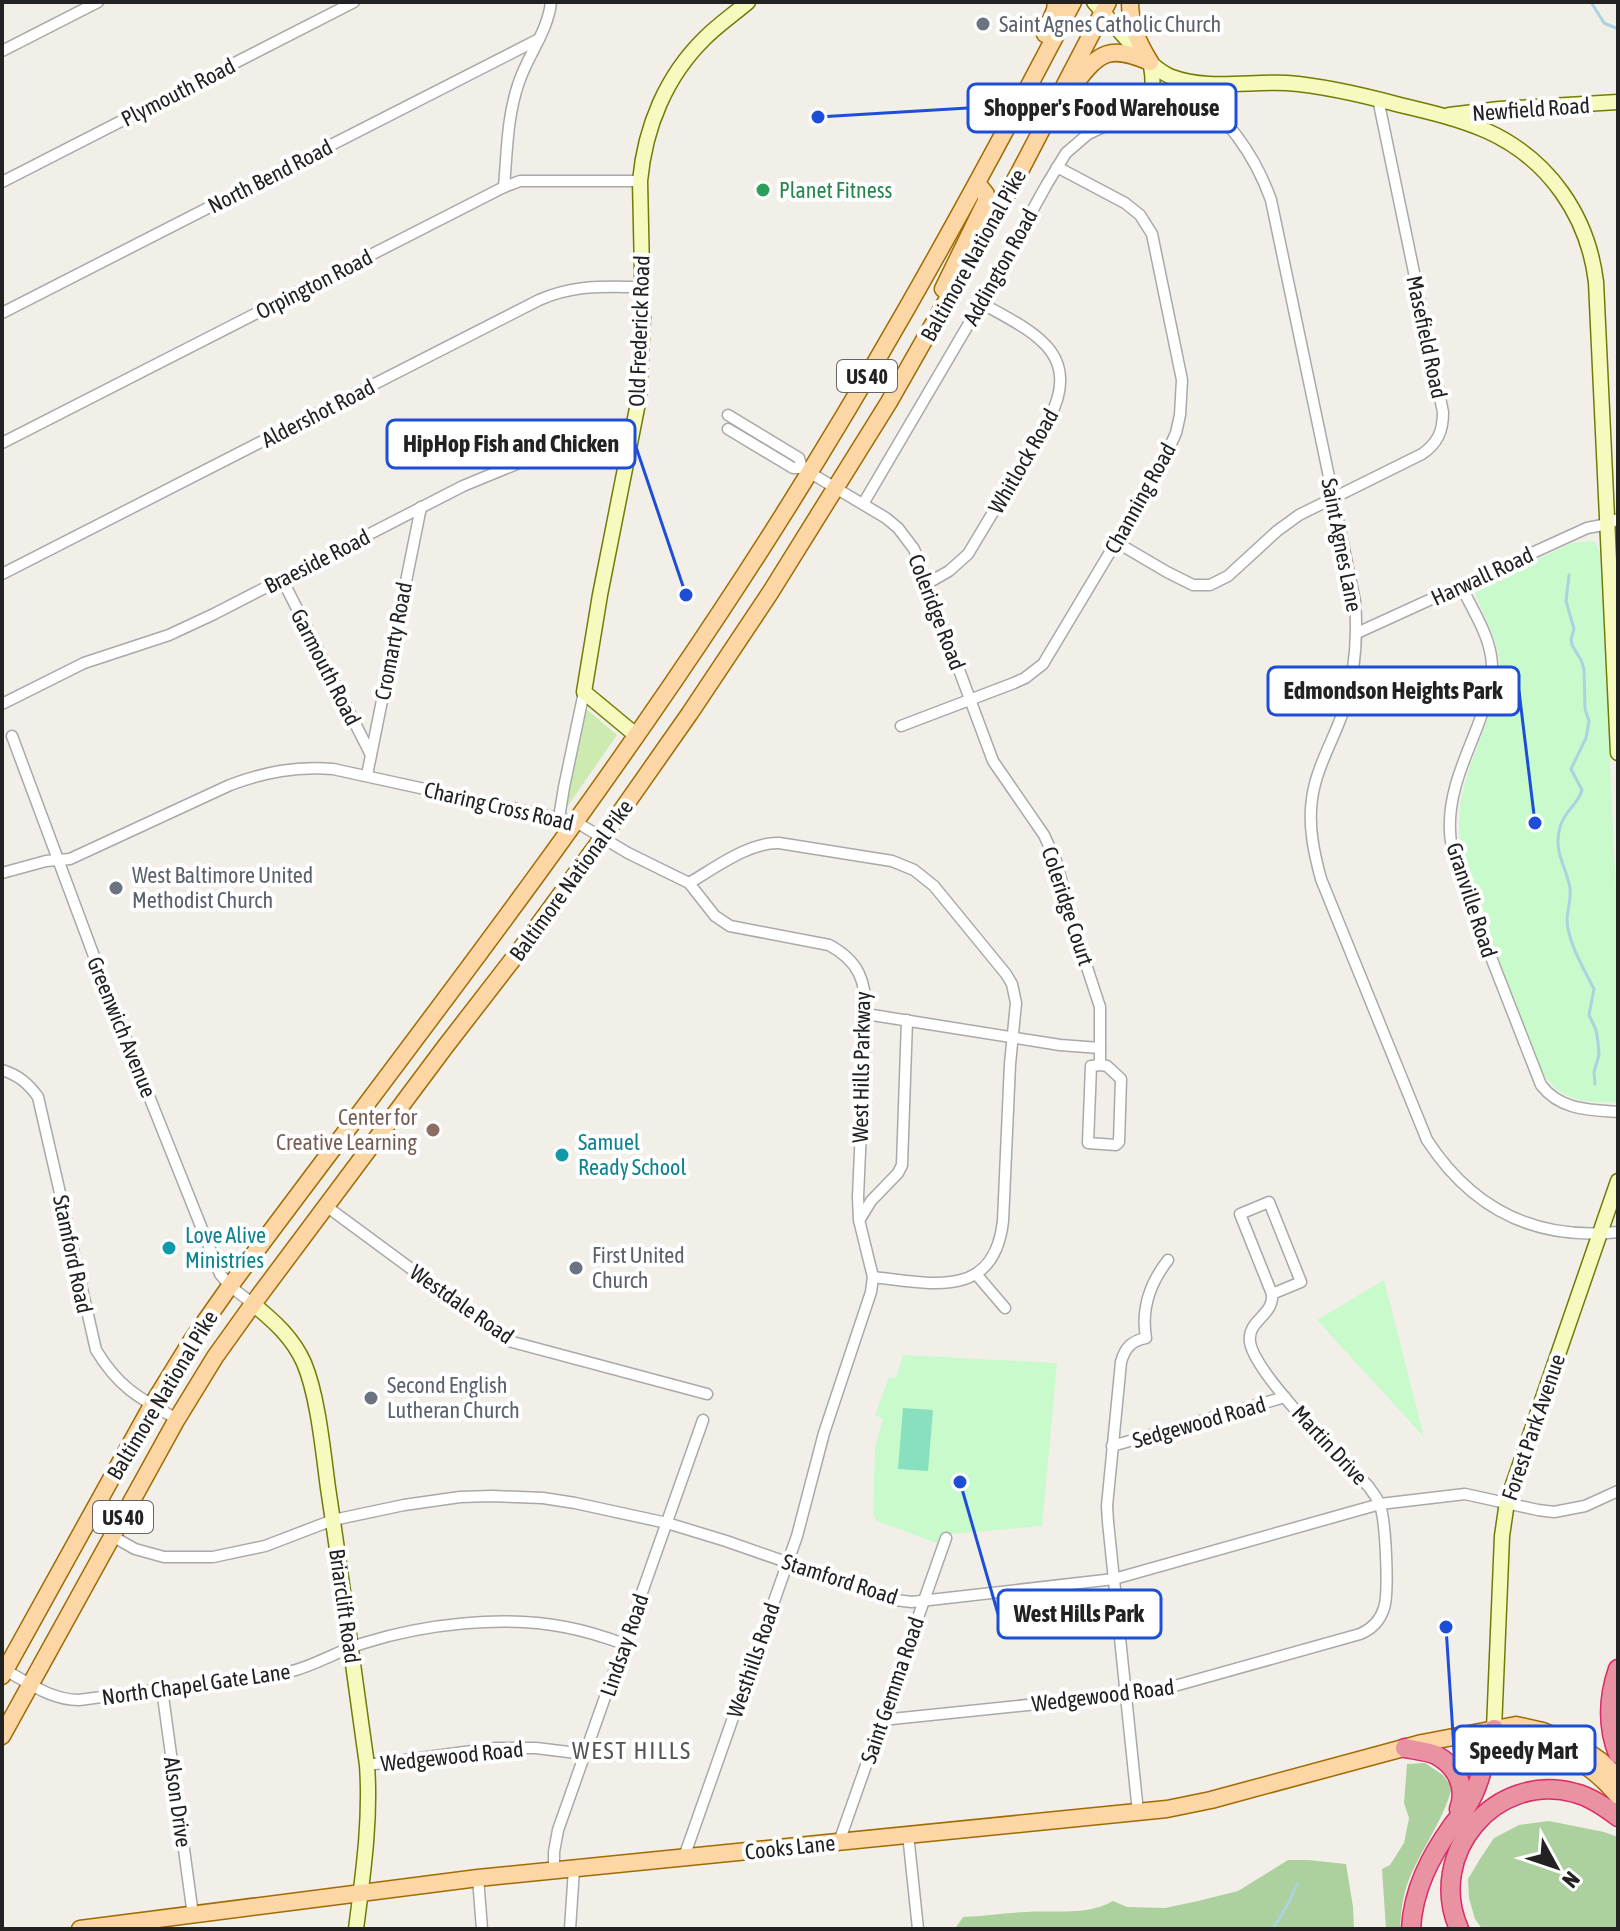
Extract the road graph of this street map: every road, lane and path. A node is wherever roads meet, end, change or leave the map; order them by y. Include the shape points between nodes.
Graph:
1 (98, 2) edge
2 (354, 2) edge
3 (551, 2) edge
4 (748, 2) edge
5 (1056, 2) edge
6 (1073, 2) edge
7 (1130, 2) edge
8 (1102, 5) edge
9 (539, 39) junction
10 (2, 51) edge
11 (1150, 62) junction
12 (1188, 82) junction
13 (1378, 99) junction
14 (1618, 102) edge
15 (1142, 109) junction
16 (1444, 116) junction
17 (1048, 120) junction
18 (992, 158) junction
19 (1057, 167) junction
20 (640, 181) junction
21 (2, 182) edge
22 (977, 183) junction
23 (504, 187) junction
24 (642, 287) junction
25 (981, 303) junction
26 (2, 313) edge
27 (889, 402) junction
28 (728, 415) dead end
29 (728, 429) dead end
30 (634, 431) junction
31 (2, 443) edge
32 (806, 470) junction
33 (836, 489) junction
34 (1334, 497) junction
35 (863, 504) junction
36 (421, 507) junction
37 (1615, 524) edge
38 (1116, 542) junction
39 (2, 574) edge
40 (282, 579) junction
41 (928, 583) junction
42 (1461, 586) junction
43 (1357, 633) junction
44 (584, 692) junction
45 (969, 700) junction
46 (2, 704) edge
47 (901, 726) dead end
48 (12, 736) dead end
49 (637, 736) junction
50 (1618, 753) edge
51 (371, 755) junction
52 (993, 761) joint
53 (367, 775) junction
54 (568, 820) junction
55 (603, 837) junction
56 (57, 860) junction
57 (2, 873) edge
58 (689, 883) junction
59 (866, 1014) junction
60 (907, 1020) junction
61 (1013, 1037) junction
62 (1100, 1048) junction
63 (1100, 1065) junction
64 (2, 1070) edge
65 (1618, 1112) edge
66 (1618, 1181) edge
67 (326, 1206) junction
68 (859, 1220) junction
69 (1618, 1232) edge
70 (1600, 1234) junction
71 (1168, 1260) dead end
72 (976, 1274) junction
73 (873, 1277) junction
74 (230, 1286) junction
75 (1272, 1294) junction
76 (253, 1304) junction
77 (1005, 1308) dead end
78 (861, 1324) joint
79 (707, 1394) dead end
80 (1285, 1397) junction
81 (152, 1405) junction
82 (177, 1419) junction
83 (703, 1420) dead end
84 (1112, 1446) junction
85 (1618, 1491) edge
86 (1507, 1502) junction
87 (1380, 1504) junction
88 (333, 1520) junction
89 (667, 1523) junction
90 (112, 1536) junction
91 (946, 1538) dead end
92 (788, 1563) junction
93 (1114, 1579) junction
94 (1387, 1591) joint
95 (924, 1600) junction
96 (624, 1644) junction
97 (351, 1647) junction
98 (1618, 1669) edge
99 (4, 1673) edge
100 (30, 1683) junction
101 (162, 1689) junction
102 (1126, 1695) junction
103 (882, 1720) junction
104 (1494, 1729) junction
105 (2, 1736) edge
106 (1405, 1748) junction
107 (585, 1754) junction
108 (1618, 1754) edge
109 (367, 1765) junction
110 (1618, 1777) edge
111 (1618, 1796) edge
112 (1138, 1812) junction
113 (1618, 1817) edge
114 (1452, 1826) junction
115 (908, 1834) junction
116 (839, 1842) junction
117 (684, 1857) junction
118 (574, 1869) junction
119 (554, 1871) junction
120 (478, 1878) junction
121 (361, 1892) junction
122 (193, 1915) junction
123 (80, 1929) edge
124 (356, 1929) edge
125 (482, 1929) edge
126 (570, 1929) edge
127 (918, 1929) edge
128 (1411, 1929) edge
129 (1459, 1929) edge

1 - 10 street
2 - 21 street, Plymouth Road
3 - 9 street
4 - 20 street, Old Frederick Road via 705,38 669,85 647,136
5 - 18 main road
6 - 18 main road, Baltimore National Pike / US 40
7 - 11 main road via 1135,37
8 - 11 street, Saint Agnes Lane
8 - 17 main road, Baltimore National Pike / US 40
9 - 23 street via 513,103
9 - 26 street, North Bend Road
11 - 12 street, Saint Agnes Lane
11 - 15 street via 1153,84
11 - 17 main road via 1119,52 1102,56
12 - 13 street via 1288,83
12 - 15 street, Addington Road
12 - 34 street, Saint Agnes Lane via 1238,135 1262,176
13 - 16 street
13 - 34 street, Masefield Road via 1443,430 1422,454
14 - 16 street, Newfield Road
15 - 19 street, Addington Road via 1088,134
16 - 37 street via 1491,133 1530,158 1564,193 1584,231 1596,282
17 - 27 main road, Baltimore National Pike / US 40
18 - 22 main road, Baltimore National Pike / US 40
19 - 25 street, Addington Road
19 - 38 street, Channing Road via 1125,203 1152,234 1182,380 1176,433
20 - 23 street, Orpington Road via 520,181
20 - 24 street, Old Frederick Road
22 - 27 main road via 986,201
22 - 32 main road, Baltimore National Pike / US 40
23 - 31 street, Orpington Road
24 - 30 street, Old Frederick Road via 642,364
24 - 39 street, Aldershot Road via 576,288 539,300
25 - 35 street, Addington Road
25 - 41 street, Whitlock Road via 1050,349 1059,369 1060,392 976,544 960,563
27 - 33 main road, Baltimore National Pike / US 40
28 - 32 street via 799,458
29 - 32 street via 793,468
30 - 36 street, Braeside Road via 616,429 582,437
30 - 44 street, Old Frederick Road
32 - 33 street, Coleridge Road
32 - 49 main road, Baltimore National Pike / US 40 via 724,607
33 - 35 street, Coleridge Road
33 - 55 main road, Baltimore National Pike / US 40
34 - 38 street, Masefield Road via 1287,523 1228,576 1210,585 1193,585
34 - 43 street, Saint Agnes Lane
35 - 41 street, Coleridge Road via 907,537
36 - 40 street, Braeside Road
36 - 51 street, Cromarty Road
37 - 42 street, Harwall Road via 1587,528
37 - 50 street
38 - 45 street, Channing Road via 1043,664 1025,678
40 - 46 street, Braeside Road via 169,635 84,663
40 - 51 street, Garmouth Road
41 - 45 street, Coleridge Road
42 - 43 street, Harwall Road
42 - 65 street, Granville Road via 1487,639 1492,664 1489,692 1453,796 1451,846 1460,878 1541,1085 1565,1105
43 - 70 street, Saint Agnes Lane via 1342,714 1316,779 1311,827 1321,879 1415,1113 1454,1177 1491,1207 1520,1222 1559,1232
44 - 49 street
44 - 54 street, Old Frederick Road via 564,787
45 - 47 street, Channing Road
45 - 52 street, Coleridge Road
48 - 56 street, Greenwich Avenue
49 - 54 main road, Baltimore National Pike / US 40
51 - 53 street, Cromarty Road
52 - 62 street, Coleridge Court via 1051,849 1100,1007
53 - 54 street, Charing Cross Road
53 - 56 street, Charing Cross Road via 306,768 254,776 70,859
54 - 55 street, Charing Cross Road
54 - 74 main road, Baltimore National Pike / US 40
55 - 58 street, Charing Cross Road
55 - 67 main road, Baltimore National Pike / US 40
56 - 57 street, Charing Cross Road
56 - 74 street, Greenwich Avenue via 217,1267
58 - 59 street, West Hills Parkway via 730,926 839,950 862,980
58 - 61 street via 769,843 904,865 934,886 1006,974 1016,993
59 - 60 street
59 - 68 street, West Hills Parkway
60 - 61 street
60 - 68 street, West Hills Parkway via 902,1165
61 - 62 street
61 - 72 street via 1002,1235
62 - 63 street, Coleridge Court
63 - 63 street, Coleridge Court via 1091,1066 1088,1143 1116,1145 1121,1079
64 - 81 street, Stamford Road via 21,1078 38,1097 96,1350 116,1379
66 - 70 street, Forest Park Avenue
67 - 76 main road, Baltimore National Pike / US 40
67 - 79 street, Westdale Road via 509,1341
68 - 73 street, West Hills Parkway
69 - 70 street, Saint Agnes Lane
70 - 86 street, Forest Park Avenue
71 - 84 street via 1150,1289 1146,1338 1132,1343 1121,1362
72 - 73 street via 940,1284
72 - 77 street
73 - 78 street, West Hills Parkway
74 - 76 street, Greenwich Avenue
74 - 81 main road, Baltimore National Pike / US 40
75 - 75 street via 1240,1214 1269,1202 1301,1282
75 - 80 street, Martin Drive via 1272,1306 1250,1338 1254,1356
76 - 82 main road, Baltimore National Pike / US 40
76 - 88 street, Briarclift Road via 291,1339 305,1366
78 - 92 street, Westhills Road
80 - 84 street, Sedgewood Road
80 - 87 street, Martin Drive
81 - 82 street, Stamford Road
81 - 99 main road, Baltimore National Pike / US 40
82 - 90 main road, Baltimore National Pike / US 40
83 - 89 street, Lindsay Road
84 - 93 street via 1107,1506
85 - 86 street, Stamford Road via 1554,1512
86 - 87 street, Stamford Road via 1465,1494
86 - 104 street, Forest Park Avenue
87 - 93 street, Stamford Road
87 - 94 street, Martin Drive
88 - 89 street, Stamford Road via 404,1505 492,1496 543,1498
88 - 90 street, Stamford Road via 265,1546 213,1557 164,1557
88 - 97 street, Briarclift Road
89 - 92 street, Stamford Road
89 - 96 street, Lindsay Road
90 - 100 main road, Baltimore National Pike / US 40
91 - 95 street, Saint Gemma Road
92 - 95 street, Stamford Road via 895,1600
92 - 117 street, Westhills Road
93 - 95 street, Stamford Road
93 - 102 street
94 - 102 street, Wedgewood Road via 1380,1617 1360,1634 1169,1689
95 - 103 street, Saint Gemma Road
96 - 97 street, North Chapel Gate Lane via 535,1623 475,1623
96 - 107 street, Lindsay Road
97 - 101 street, North Chapel Gate Lane via 289,1672
97 - 109 street, Briarclift Road
98 - 108 highway via 1610,1710
99 - 100 street, North Chapel Gate Lane
100 - 101 street, North Chapel Gate Lane via 67,1700
100 - 105 main road, Baltimore National Pike / US 40
101 - 122 street, Alson Drive
102 - 103 street, Wedgewood Road
102 - 112 street
103 - 116 street, Saint Gemma Road
104 - 106 main road, Cooks Lane
104 - 110 main road, Cooks Lane via 1516,1725 1562,1738
104 - 111 main road via 1575,1758
104 - 114 highway via 1476,1789
106 - 112 main road, Cooks Lane via 1211,1800
106 - 114 highway via 1436,1755 1454,1769 1462,1790
107 - 109 street, Wedgewood Road via 495,1748
107 - 119 street, Lindsay Road via 556,1840
109 - 121 street, Briarclift Road
112 - 115 main road, Cooks Lane
113 - 129 highway via 1589,1798 1560,1790 1527,1792 1496,1805 1472,1827 1457,1854 1450,1889
114 - 128 highway via 1418,1887
115 - 116 main road, Cooks Lane
115 - 127 street
116 - 117 main road, Cooks Lane
117 - 118 main road, Cooks Lane
118 - 119 main road, Cooks Lane
118 - 126 street
119 - 120 main road, Cooks Lane
120 - 121 main road, Cooks Lane
120 - 125 street
121 - 122 main road, Cooks Lane
121 - 124 street, Briarclift Road
122 - 123 main road, Cooks Lane

